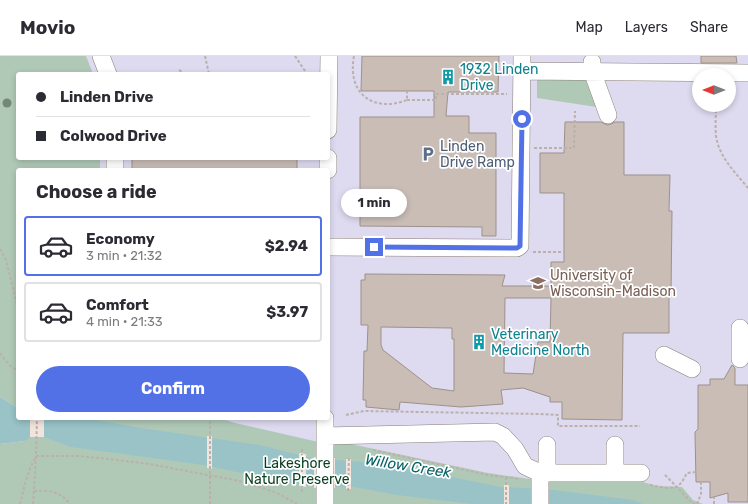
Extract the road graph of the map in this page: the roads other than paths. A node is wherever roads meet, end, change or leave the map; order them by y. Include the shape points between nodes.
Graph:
1 (102, 56) edge
2 (329, 56) edge
3 (522, 63) edge
4 (628, 64) edge
5 (592, 66) junction
6 (107, 72) edge
7 (329, 72) edge
8 (748, 73) edge
9 (608, 115) dead end
10 (330, 247) edge
11 (740, 328) dead end
12 (664, 355) dead end
13 (740, 359) dead end
14 (692, 369) dead end
15 (325, 420) edge
16 (325, 436) junction
17 (547, 445) dead end
18 (615, 445) dead end
19 (615, 473) junction
20 (641, 473) dead end
21 (542, 477) junction
22 (325, 496) edge
23 (540, 504) edge

1 - 6 street
2 - 7 street
3 - 5 street
3 - 10 street via 521,248
4 - 5 street
4 - 8 street
5 - 9 street
11 - 13 street
12 - 14 street
15 - 16 street
16 - 21 street via 495,432 503,436 515,449 525,466
16 - 22 street
17 - 21 street
18 - 19 street
19 - 20 street
19 - 21 street
21 - 23 street

